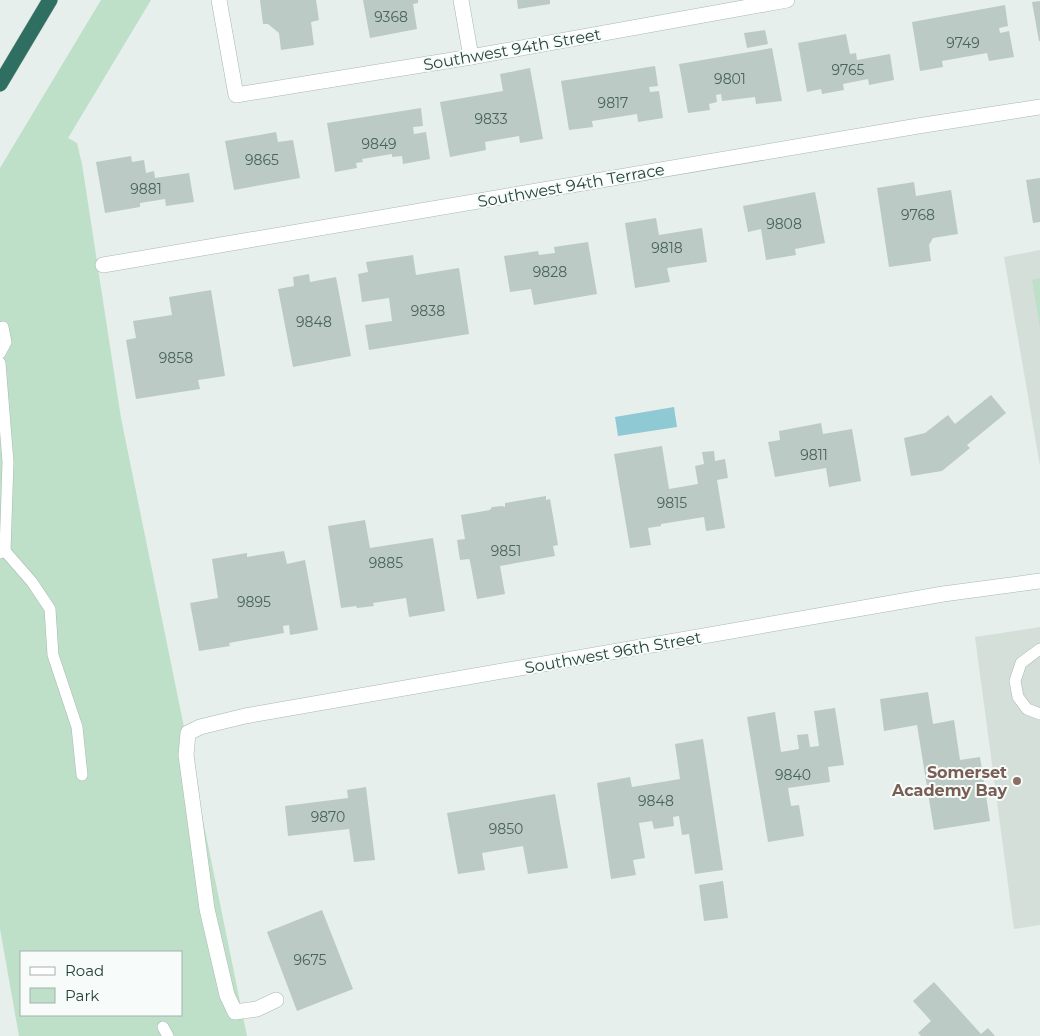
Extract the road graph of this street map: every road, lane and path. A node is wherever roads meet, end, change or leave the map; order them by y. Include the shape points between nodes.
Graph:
1 (50, 0) edge
2 (219, 0) edge
3 (462, 0) edge
4 (787, 0) edge
5 (707, 6) edge
6 (471, 57) junction
7 (0, 84) edge
8 (1040, 106) edge
9 (103, 265) dead end
10 (0, 328) edge
11 (0, 353) edge
12 (0, 362) edge
13 (2, 552) edge
14 (1040, 580) edge
15 (1040, 648) edge
16 (1040, 714) edge
17 (82, 775) dead end
18 (276, 1000) dead end

1 - 7 highway
2 - 6 street, Southwest 94th Street via 236,95
3 - 6 street
4 - 5 street, Southwest 94th Street
5 - 6 street, Southwest 94th Street
8 - 9 street, Southwest 94th Terrace
10 - 11 lane via 3,328 6,342
12 - 13 lane via 8,462
13 - 17 lane via 32,582 50,609 53,655 77,727
14 - 18 street, Southwest 96th Street via 943,594 245,716 188,733 186,755 207,909 227,995 235,1012 257,1009
15 - 16 lane via 1021,663 1016,681 1022,703 1027,709

